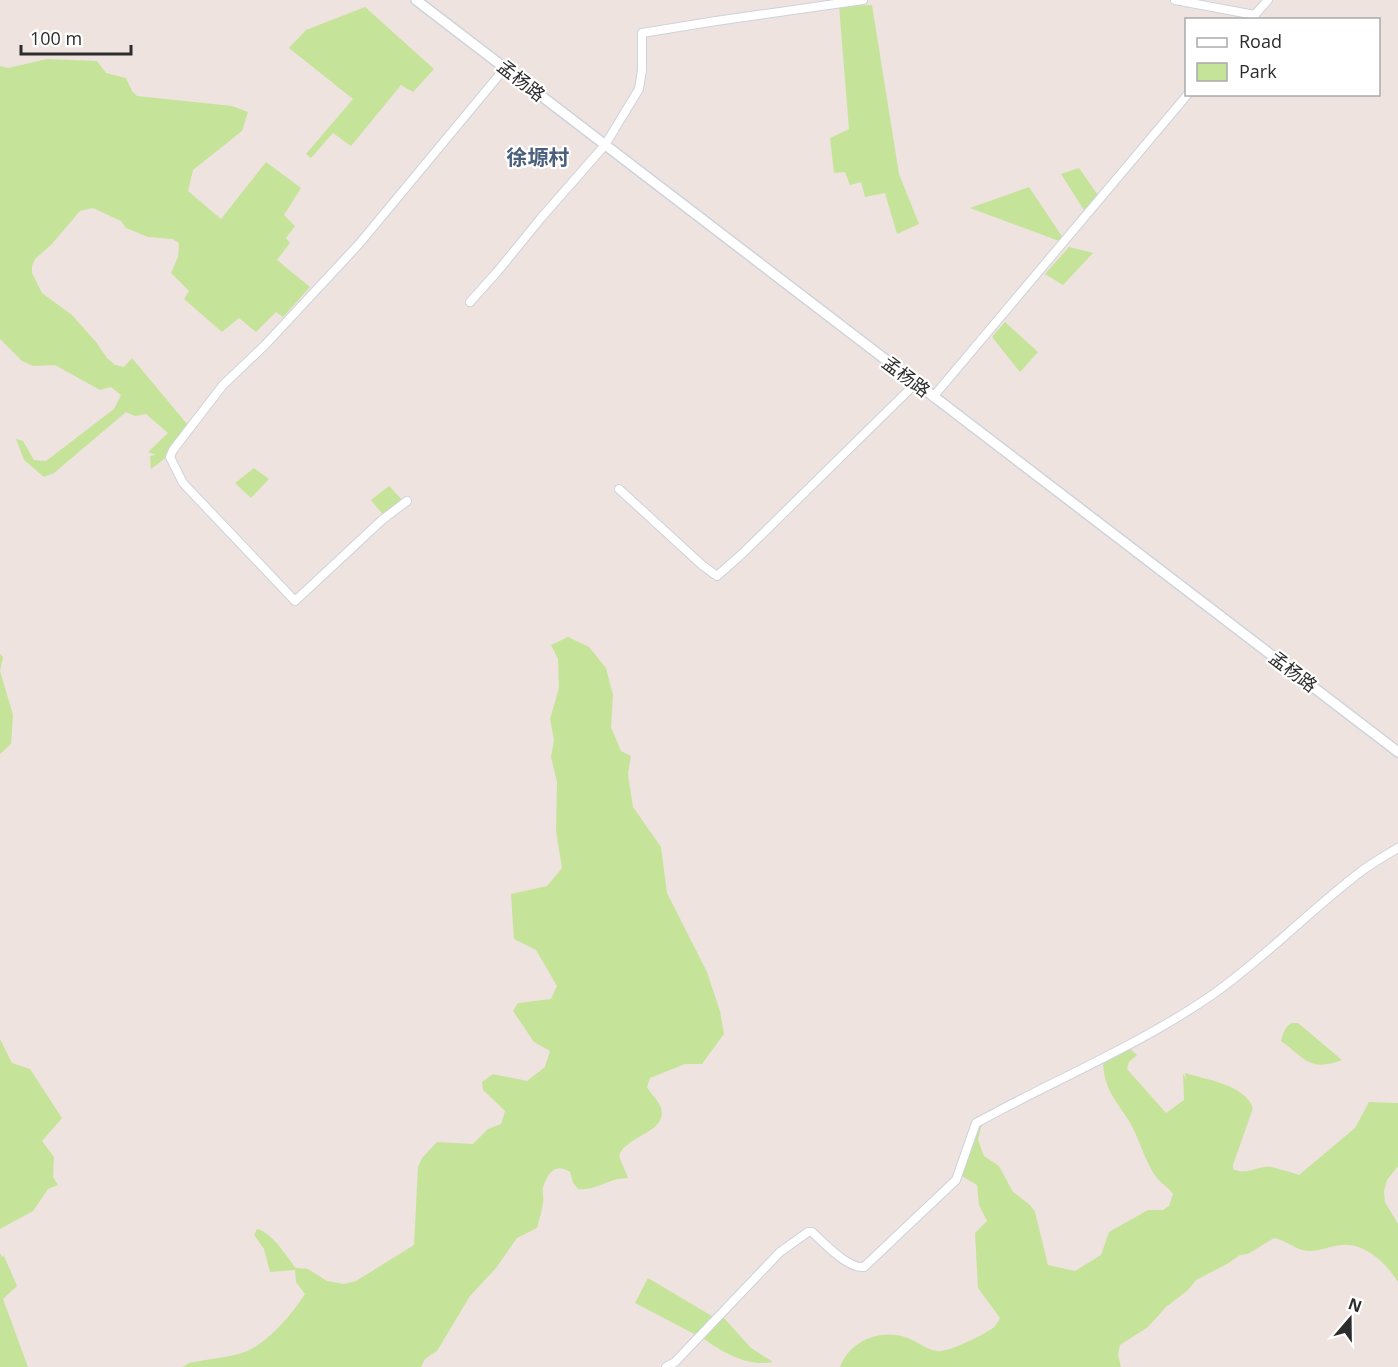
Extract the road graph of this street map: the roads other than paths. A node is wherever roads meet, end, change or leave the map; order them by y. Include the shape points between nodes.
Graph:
1 (416, 0) edge
2 (863, 0) edge
3 (1174, 0) edge
4 (1268, 0) edge
5 (1253, 17) edge
6 (505, 68) junction
7 (1186, 96) edge
8 (605, 145) junction
9 (470, 302) dead end
10 (915, 384) junction
11 (933, 397) junction
12 (619, 489) dead end
13 (407, 501) dead end
14 (1398, 752) edge
15 (1398, 848) edge
16 (666, 1367) edge

1 - 6 street, 孟杨路
2 - 8 street via 642,33 639,89
3 - 5 street
4 - 5 street
6 - 8 street, 孟杨路
6 - 13 street via 359,244 223,385 171,457 183,483 295,601
7 - 11 street
8 - 9 street
8 - 10 street, 孟杨路
10 - 11 street, 孟杨路
10 - 12 street via 717,576
11 - 14 street, 孟杨路
15 - 16 street via 1364,869 1210,996 1074,1074 976,1123 956,1180 864,1267 857,1268 808,1232 780,1252

